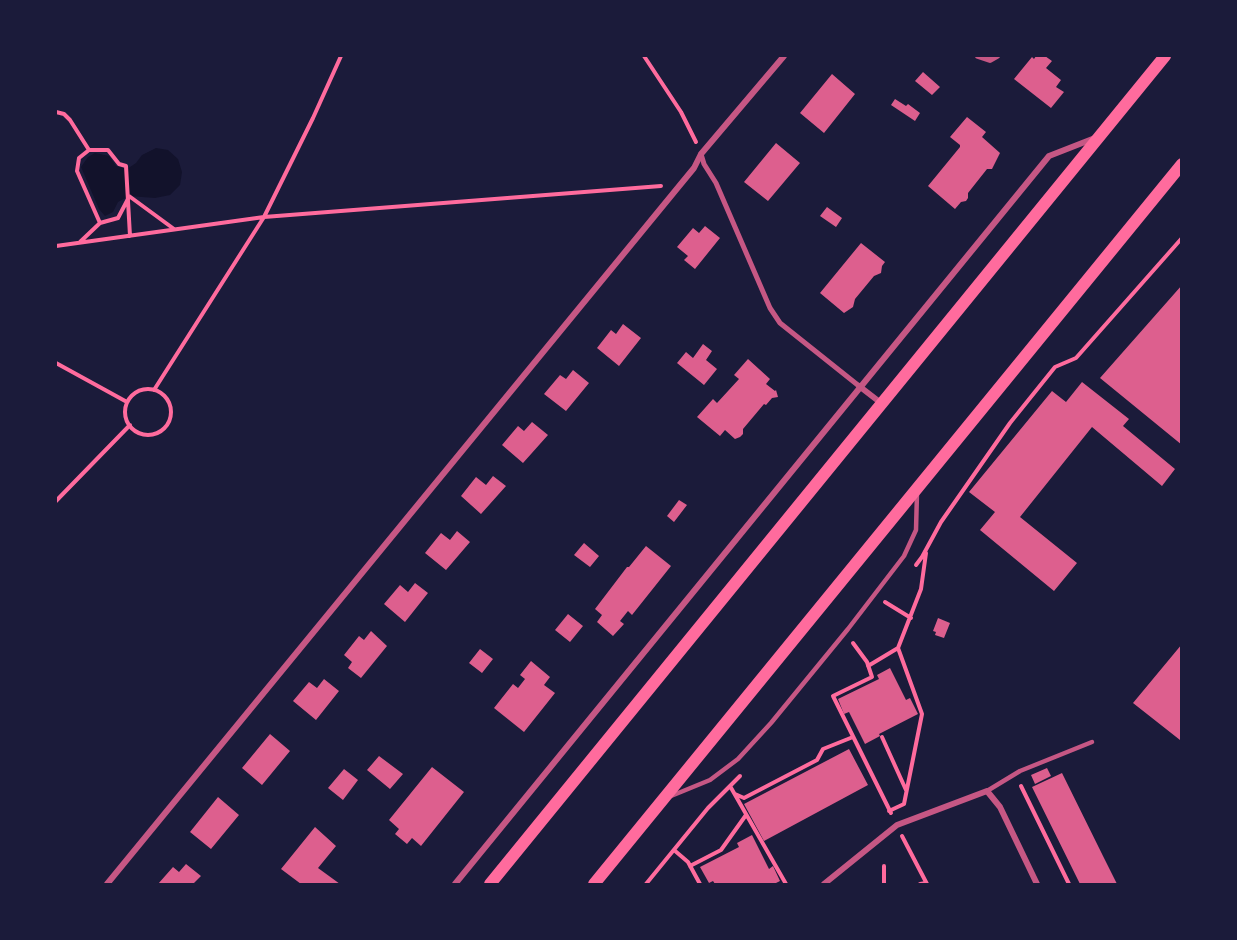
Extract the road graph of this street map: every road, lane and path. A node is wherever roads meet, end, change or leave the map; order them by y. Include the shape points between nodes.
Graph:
1 (341, 56) edge
2 (644, 56) edge
3 (784, 56) edge
4 (978, 56) edge
5 (997, 56) edge
6 (1165, 56) edge
7 (56, 112) edge
8 (1100, 136) junction
9 (89, 150) junction
10 (701, 154) junction
11 (1182, 164) edge
12 (680, 185) junction
13 (129, 196) junction
14 (264, 217) junction
15 (99, 223) junction
16 (174, 229) junction
17 (130, 236) junction
18 (79, 243) junction
19 (56, 246) edge
20 (56, 363) edge
21 (859, 386) junction
22 (154, 390) junction
23 (127, 402) junction
24 (881, 403) junction
25 (130, 425) junction
26 (917, 488) junction
27 (56, 501) edge
28 (926, 549) dead end
29 (885, 602) dead end
30 (911, 618) junction
31 (852, 642) dead end
32 (898, 648) junction
33 (868, 666) junction
34 (853, 737) junction
35 (882, 737) dead end
36 (1092, 742) dead end
37 (869, 768) dead end
38 (1015, 774) junction
39 (730, 786) dead end
40 (907, 791) junction
41 (987, 791) junction
42 (735, 794) junction
43 (663, 799) junction
44 (889, 810) dead end
45 (746, 815) junction
46 (674, 850) dead end
47 (690, 866) junction
48 (884, 866) dead end
49 (926, 883) edge
50 (107, 885) edge
51 (455, 885) edge
52 (490, 885) edge
53 (594, 885) edge
54 (700, 885) edge
55 (786, 885) edge
56 (824, 885) edge
57 (884, 885) edge
58 (920, 885) edge
59 (1037, 885) edge
60 (1070, 885) edge

1 - 14 path
2 - 10 path via 681,112
3 - 10 street
4 - 5 street via 990,60
6 - 8 main road
7 - 9 path via 70,120
8 - 21 street via 1049,156
8 - 24 main road
9 - 13 path via 108,150 119,164 126,166
9 - 15 path via 79,158 77,171
10 - 12 street
10 - 21 street via 780,323
11 - 26 main road
12 - 14 path
12 - 50 street
13 - 15 path via 118,218
13 - 16 path
13 - 17 path
14 - 16 path
14 - 22 path
15 - 18 path
16 - 17 path
17 - 18 path
18 - 19 path
20 - 23 path
21 - 24 street
21 - 51 street
22 - 23 path via 137,391
22 - 25 path via 166,398 170,410 166,426 151,435 139,434
23 - 25 path
24 - 52 main road
25 - 27 path
26 - 43 main road
26 - 43 lane via 916,530 904,556 848,629 738,759 710,780
28 - 30 path via 921,589
29 - 30 path
30 - 32 path
31 - 33 path
32 - 33 path
32 - 40 path via 922,714
33 - 34 path via 872,677 833,696
34 - 37 path
34 - 42 path via 823,749 817,760 744,798
35 - 40 path
36 - 38 lane
38 - 41 lane
38 - 60 path
39 - 42 path
40 - 44 path via 904,804
41 - 56 street via 897,825
41 - 59 street via 1000,807
42 - 45 path
43 - 53 main road
45 - 47 path via 721,850
45 - 55 path
46 - 47 path
47 - 54 path
48 - 57 path
49 - 58 path

